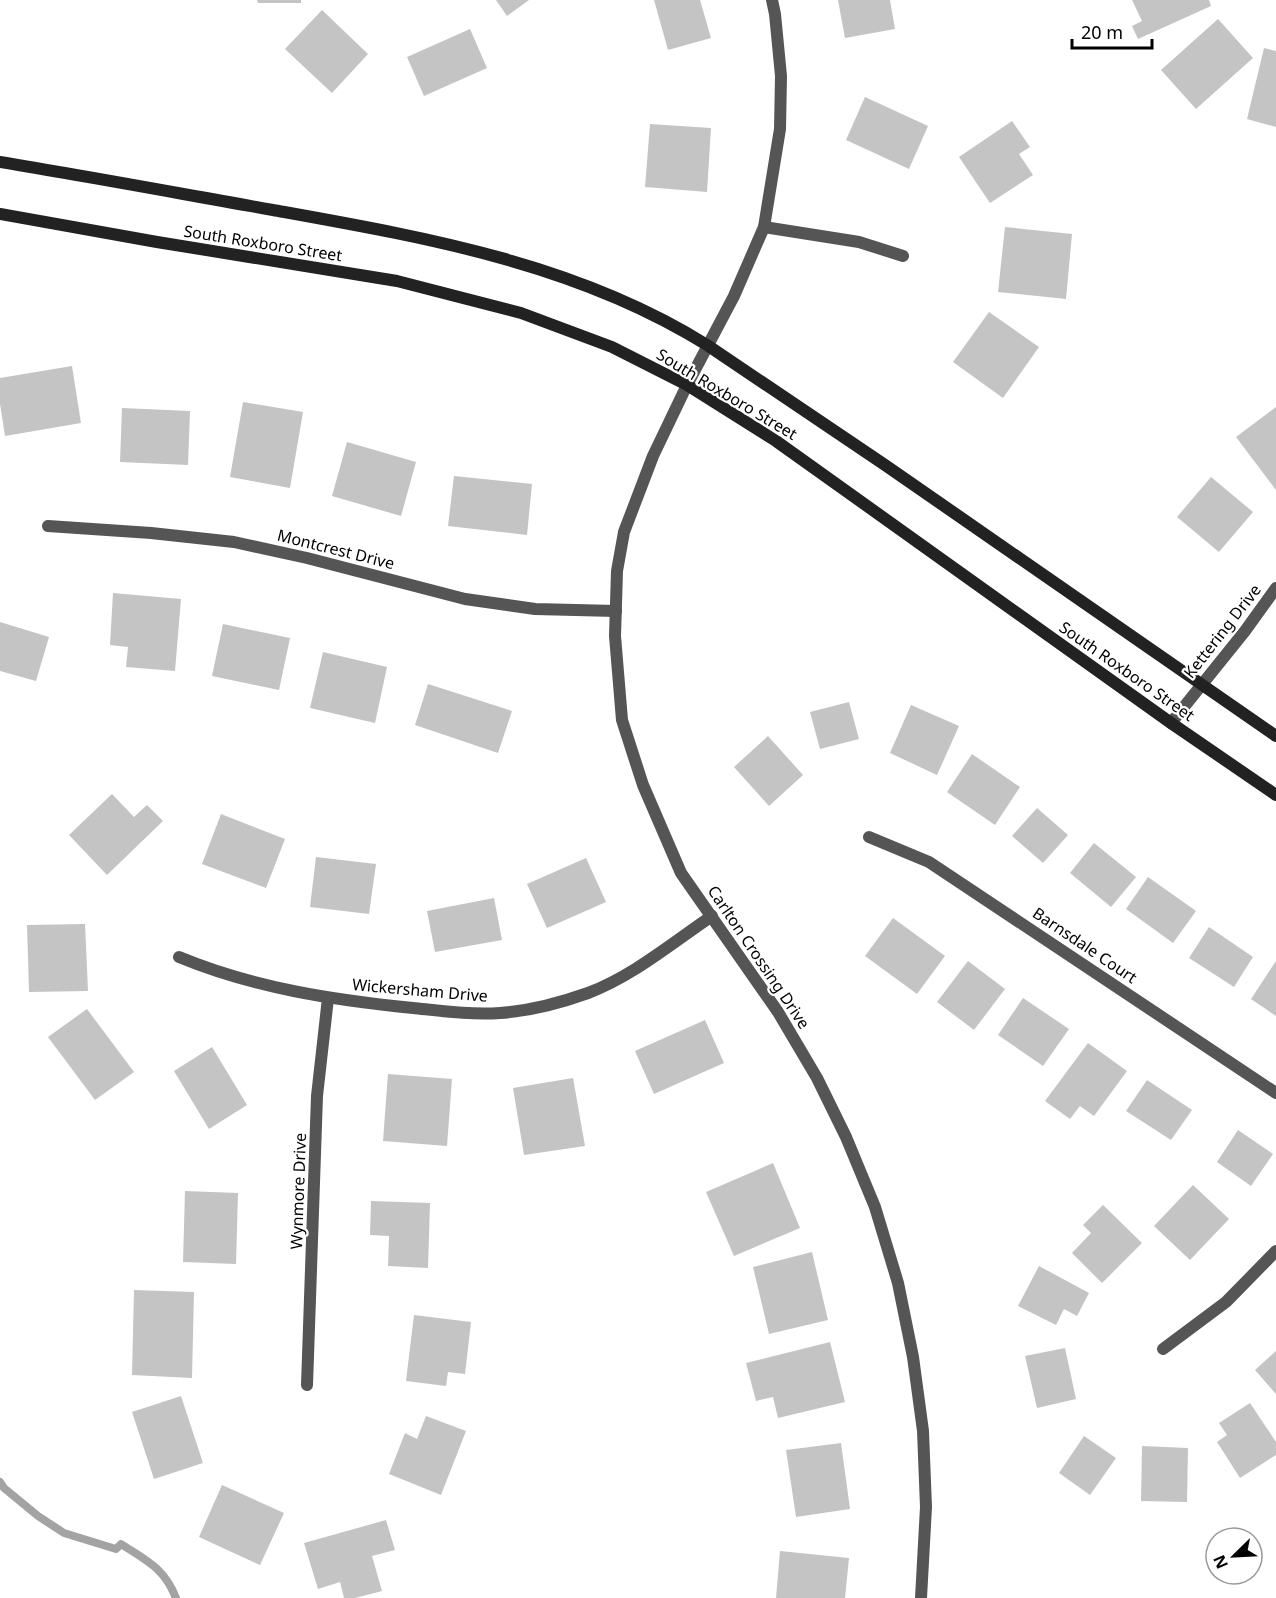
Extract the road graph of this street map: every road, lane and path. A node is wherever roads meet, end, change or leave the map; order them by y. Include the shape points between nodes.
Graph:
1 (772, 0) edge
2 (0, 162) edge
3 (0, 214) edge
4 (764, 226) junction
5 (903, 256) dead end
6 (707, 345) junction
7 (687, 385) junction
8 (48, 526) dead end
9 (1276, 588) edge
10 (616, 610) junction
11 (1201, 685) junction
12 (1171, 723) junction
13 (1276, 736) edge
14 (1276, 795) edge
15 (869, 837) dead end
16 (712, 916) junction
17 (179, 957) dead end
18 (328, 998) junction
19 (1276, 1093) edge
20 (1276, 1251) edge
21 (1163, 1349) dead end
22 (308, 1385) dead end
23 (921, 1598) edge

1 - 4 street, Carlton Crossing Drive via 781,76 780,129
2 - 6 street, South Roxboro Street via 417,236 515,261 595,289 680,328
3 - 7 street, South Roxboro Street via 397,281 521,313 612,347
4 - 5 street via 859,242
4 - 6 street, Carlton Crossing Drive via 734,296
6 - 7 street, Carlton Crossing Drive
6 - 11 street, South Roxboro Street
7 - 10 street, Carlton Crossing Drive via 653,456 624,532
7 - 12 street, South Roxboro Street via 776,441
8 - 10 street, Montcrest Drive via 234,542 465,599 535,609
9 - 11 street, Kettering Drive
10 - 16 street, Carlton Crossing Drive via 622,720 681,873
11 - 12 street, Kettering Drive
11 - 13 street, South Roxboro Street
12 - 14 street, South Roxboro Street
15 - 19 street, Barnsdale Court via 930,862
16 - 18 street, Wickersham Drive via 627,974 590,992 546,1006 471,1013
16 - 23 street, Carlton Crossing Drive via 778,1012 817,1078 875,1207 898,1283 921,1421 926,1507
17 - 18 street, Wickersham Drive via 250,981
18 - 22 street, Wynmore Drive via 317,1096
20 - 21 street via 1226,1302

